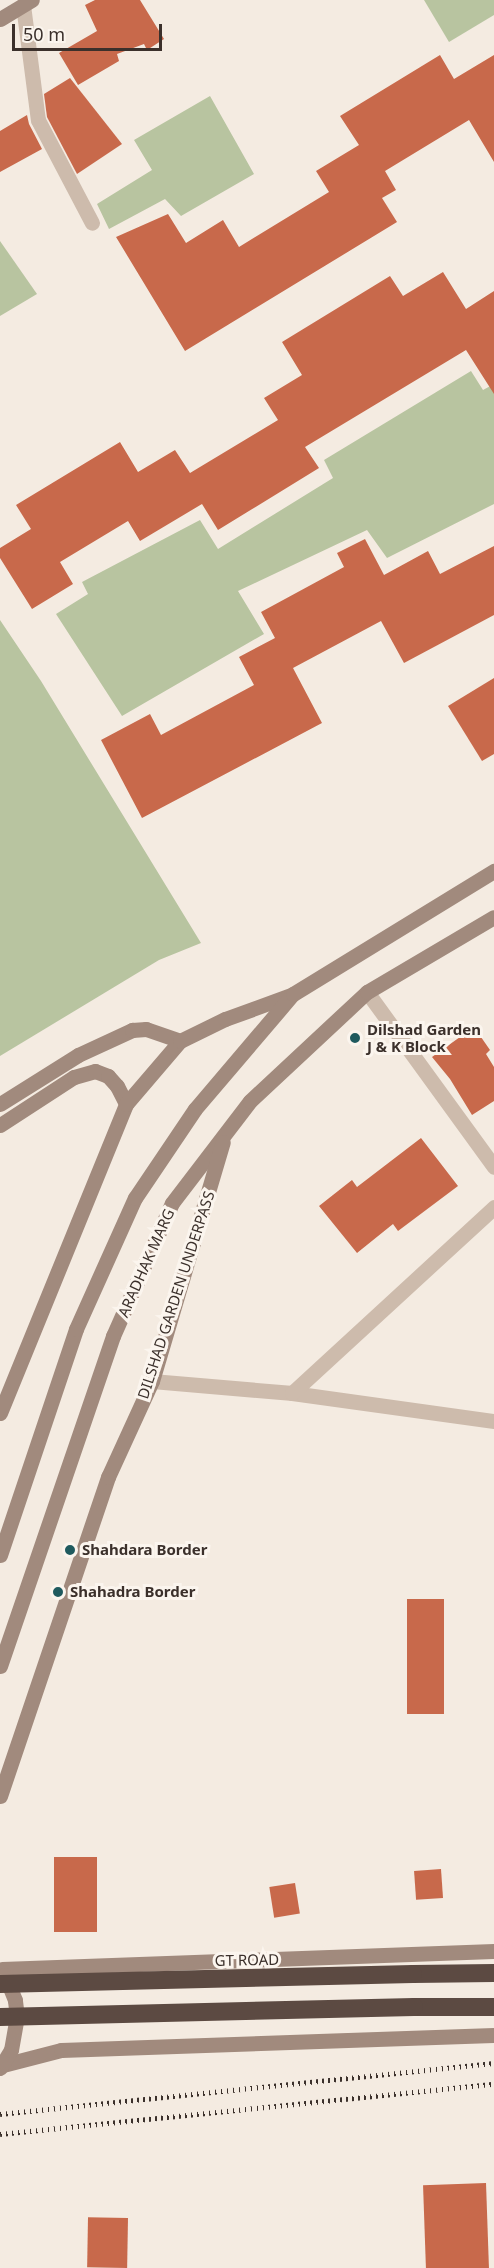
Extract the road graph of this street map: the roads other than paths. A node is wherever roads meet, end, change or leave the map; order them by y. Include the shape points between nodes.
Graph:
1 (27, 3) edge
2 (0, 19) edge
3 (92, 223) dead end
4 (494, 871) edge
5 (494, 917) edge
6 (367, 992) junction
7 (293, 994) junction
8 (180, 1041) junction
9 (78, 1055) junction
10 (85, 1073) junction
11 (0, 1104) edge
12 (126, 1104) junction
13 (0, 1125) edge
14 (227, 1131) junction
15 (494, 1167) edge
16 (494, 1207) edge
17 (152, 1381) junction
18 (292, 1394) junction
19 (0, 1413) edge
20 (494, 1421) edge
21 (0, 1556) edge
22 (0, 1666) edge
23 (0, 1796) edge
24 (494, 1951) edge
25 (494, 1973) edge
26 (1, 1974) edge
27 (494, 2007) edge
28 (0, 2017) edge
29 (494, 2035) edge
30 (2, 2067) edge

1 - 2 main road
1 - 3 street via 38,120
4 - 7 main road
5 - 6 main road, ARADHAK MARG
6 - 14 main road, ARADHAK MARG via 250,1101
6 - 15 street
7 - 8 main road via 225,1019
7 - 21 main road via 195,1109 135,1198 76,1329
8 - 9 main road via 146,1029 132,1030
8 - 12 main road
9 - 10 main road
9 - 11 main road
10 - 12 main road via 95,1071 108,1076
10 - 13 main road via 38,1098
12 - 19 main road
14 - 17 main road, DILSHAD GARDEN UNDERPASS
14 - 22 main road, ARADHAK MARG via 172,1203 113,1336
16 - 18 street
17 - 18 street
17 - 23 main road, DILSHAD GARDEN UNDERPASS via 108,1477
18 - 20 street
24 - 26 main road, GT ROAD
25 - 26 highway, GT ROAD, bridge
26 - 30 main road via 10,1984 17,2017 13,2042
27 - 28 highway, bridge
29 - 30 main road via 61,2050

